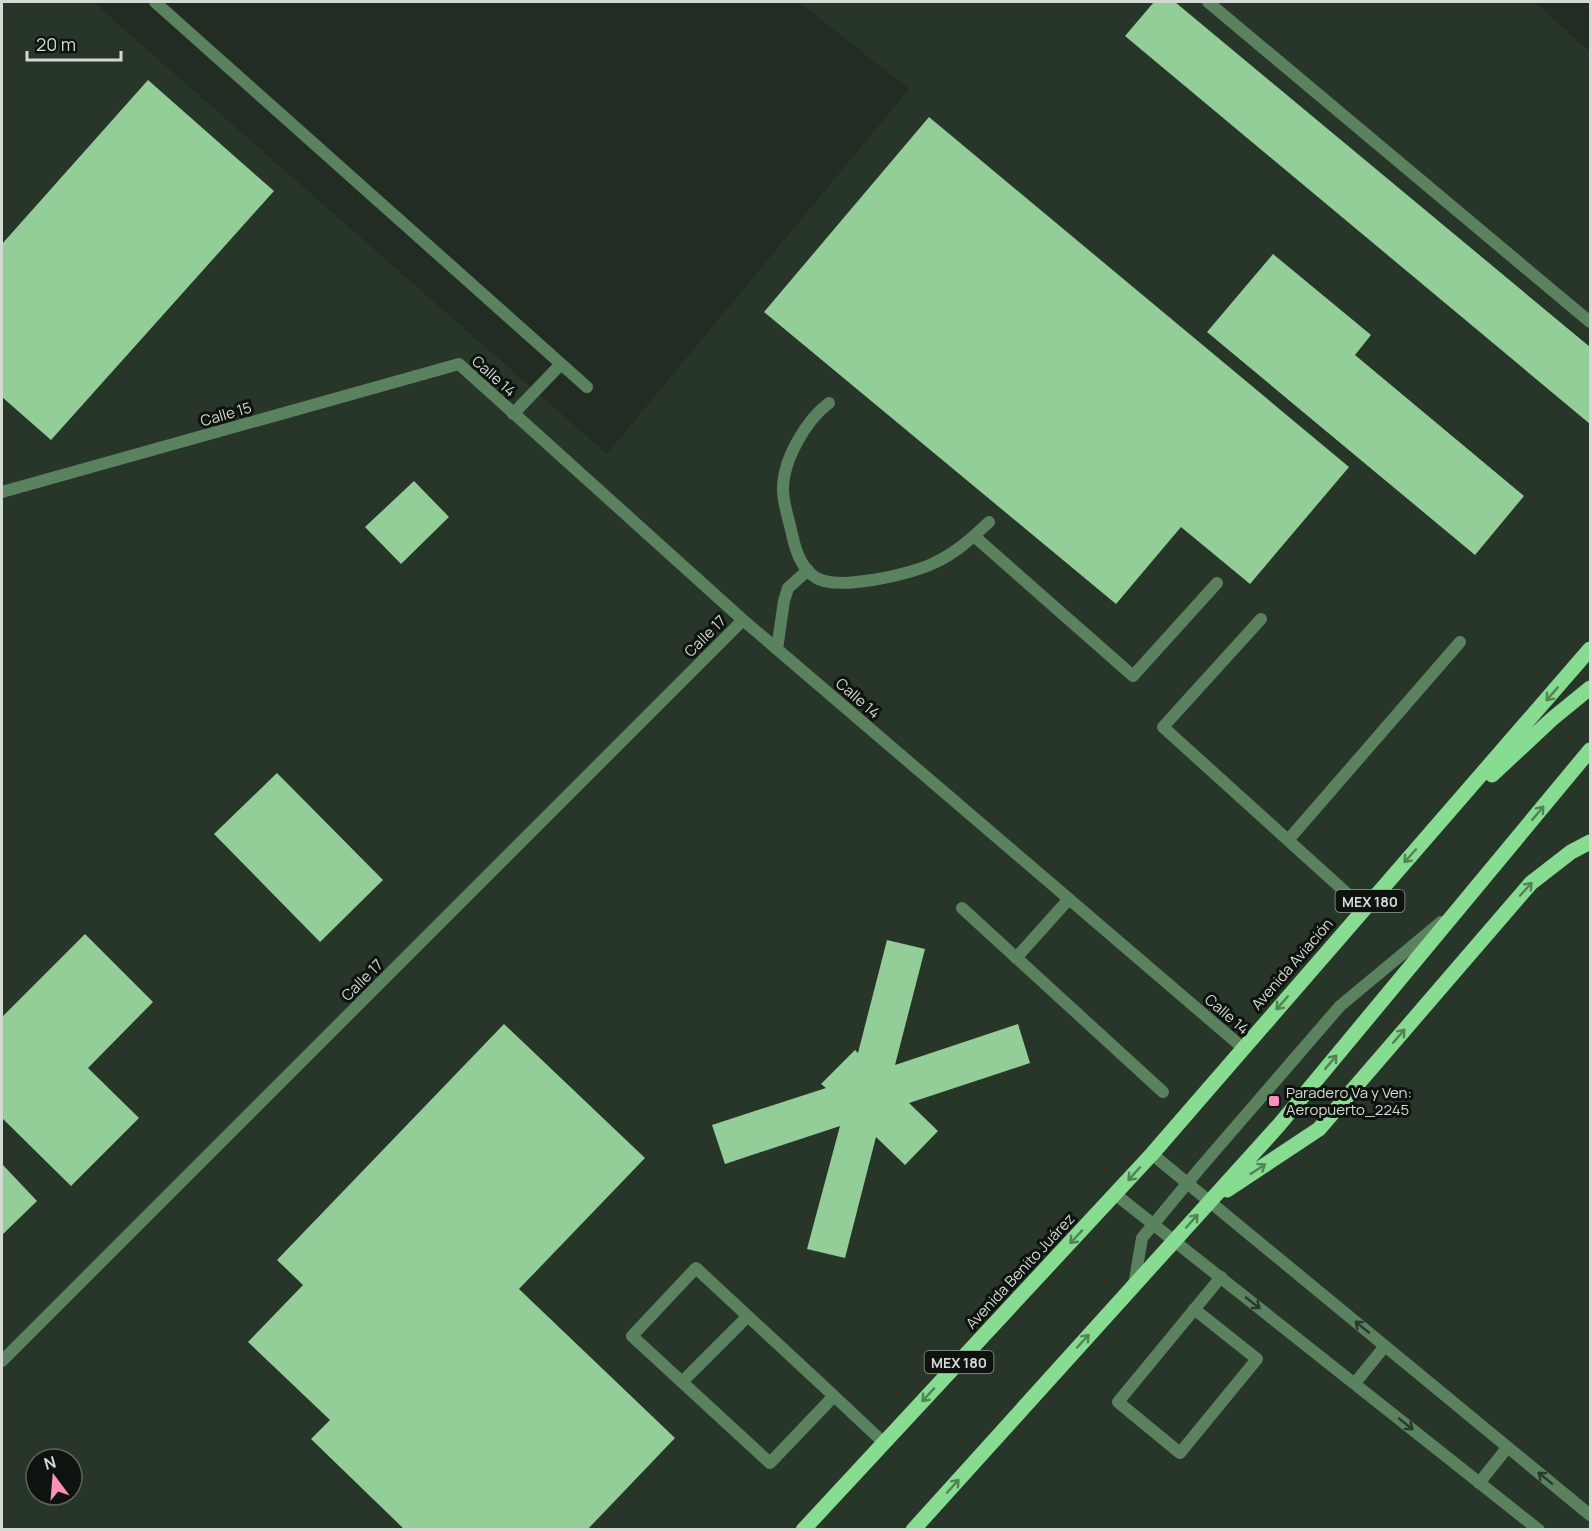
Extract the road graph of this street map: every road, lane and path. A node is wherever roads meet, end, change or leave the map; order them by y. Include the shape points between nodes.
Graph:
1 (155, 2) edge
2 (1208, 2) edge
3 (1590, 322) edge
4 (459, 364) joint
5 (561, 364) junction
6 (587, 387) dead end
7 (829, 403) dead end
8 (513, 414) junction
9 (2, 492) edge
10 (989, 522) dead end
11 (974, 536) junction
12 (808, 570) junction
13 (1217, 583) dead end
14 (1261, 618) dead end
15 (743, 620) junction
16 (1461, 642) dead end
17 (777, 649) junction
18 (1590, 649) edge
19 (1590, 688) edge
20 (1590, 750) edge
21 (1426, 837) junction
22 (1289, 839) junction
23 (1590, 842) edge
24 (1069, 899) junction
25 (1460, 906) junction
26 (962, 908) dead end
27 (1363, 908) junction
28 (1016, 958) junction
29 (1243, 1048) junction
30 (1163, 1092) dead end
31 (1152, 1154) junction
32 (1188, 1183) junction
33 (1115, 1194) junction
34 (1209, 1202) junction
35 (1154, 1225) junction
36 (1174, 1242) junction
37 (1221, 1277) junction
38 (1134, 1285) junction
39 (1194, 1309) junction
40 (748, 1316) junction
41 (1385, 1346) junction
42 (2, 1361) edge
43 (682, 1382) junction
44 (1355, 1383) junction
45 (834, 1396) junction
46 (884, 1443) junction
47 (1507, 1448) junction
48 (1479, 1483) junction
49 (1590, 1515) edge
50 (803, 1530) edge
51 (913, 1530) edge
52 (1539, 1530) edge

1 - 5 street
2 - 3 street
4 - 8 street, Calle 14
4 - 9 street, Calle 15
5 - 6 street
5 - 8 street
7 - 12 street via 815,414 803,432 792,453 783,488 794,544
8 - 15 street, Calle 14
10 - 11 street
11 - 12 street via 933,564 906,573 836,582 816,578
11 - 13 street via 1133,676
12 - 17 street via 788,588
14 - 22 street via 1163,727
15 - 17 street, Calle 14
15 - 42 street, Calle 17
16 - 22 street
17 - 24 street, Calle 14
18 -> 21 main road, Avenida Aviación / MEX 180
19 - 21 main road
25 -> 20 main road
21 -> 27 main road, Avenida Aviación / MEX 180
22 - 27 street
34 -> 23 main road via 1319,1129 1531,883
24 - 28 street
24 - 29 street, Calle 14
25 - 32 street via 1341,1006
34 -> 25 main road via 1279,1125
26 - 28 street
27 -> 29 main road, Avenida Aviación / MEX 180
28 - 30 street
29 - 31 main road, Avenida Aviación / MEX 180
31 - 32 street
31 -> 33 main road, Avenida Aviación / MEX 180
32 - 34 street
32 - 35 street
33 - 35 street
33 -> 46 main road, Avenida Benito Juárez / MEX 180
36 -> 34 main road
41 -> 34 street
35 - 36 street
35 - 38 street via 1142,1238
36 - 37 street
36 - 38 main road
37 - 39 street
37 -> 44 street
51 -> 38 main road
39 - 39 street via 1118,1402 1180,1453 1257,1359
40 - 43 street
40 - 43 street via 696,1268 632,1336
40 - 45 street
41 - 44 street
41 - 47 street
43 - 45 street via 770,1463
44 -> 48 street
45 - 46 street
46 - 50 main road, Avenida Benito Juárez / MEX 180
47 - 48 street
49 -> 47 street
48 - 52 street

